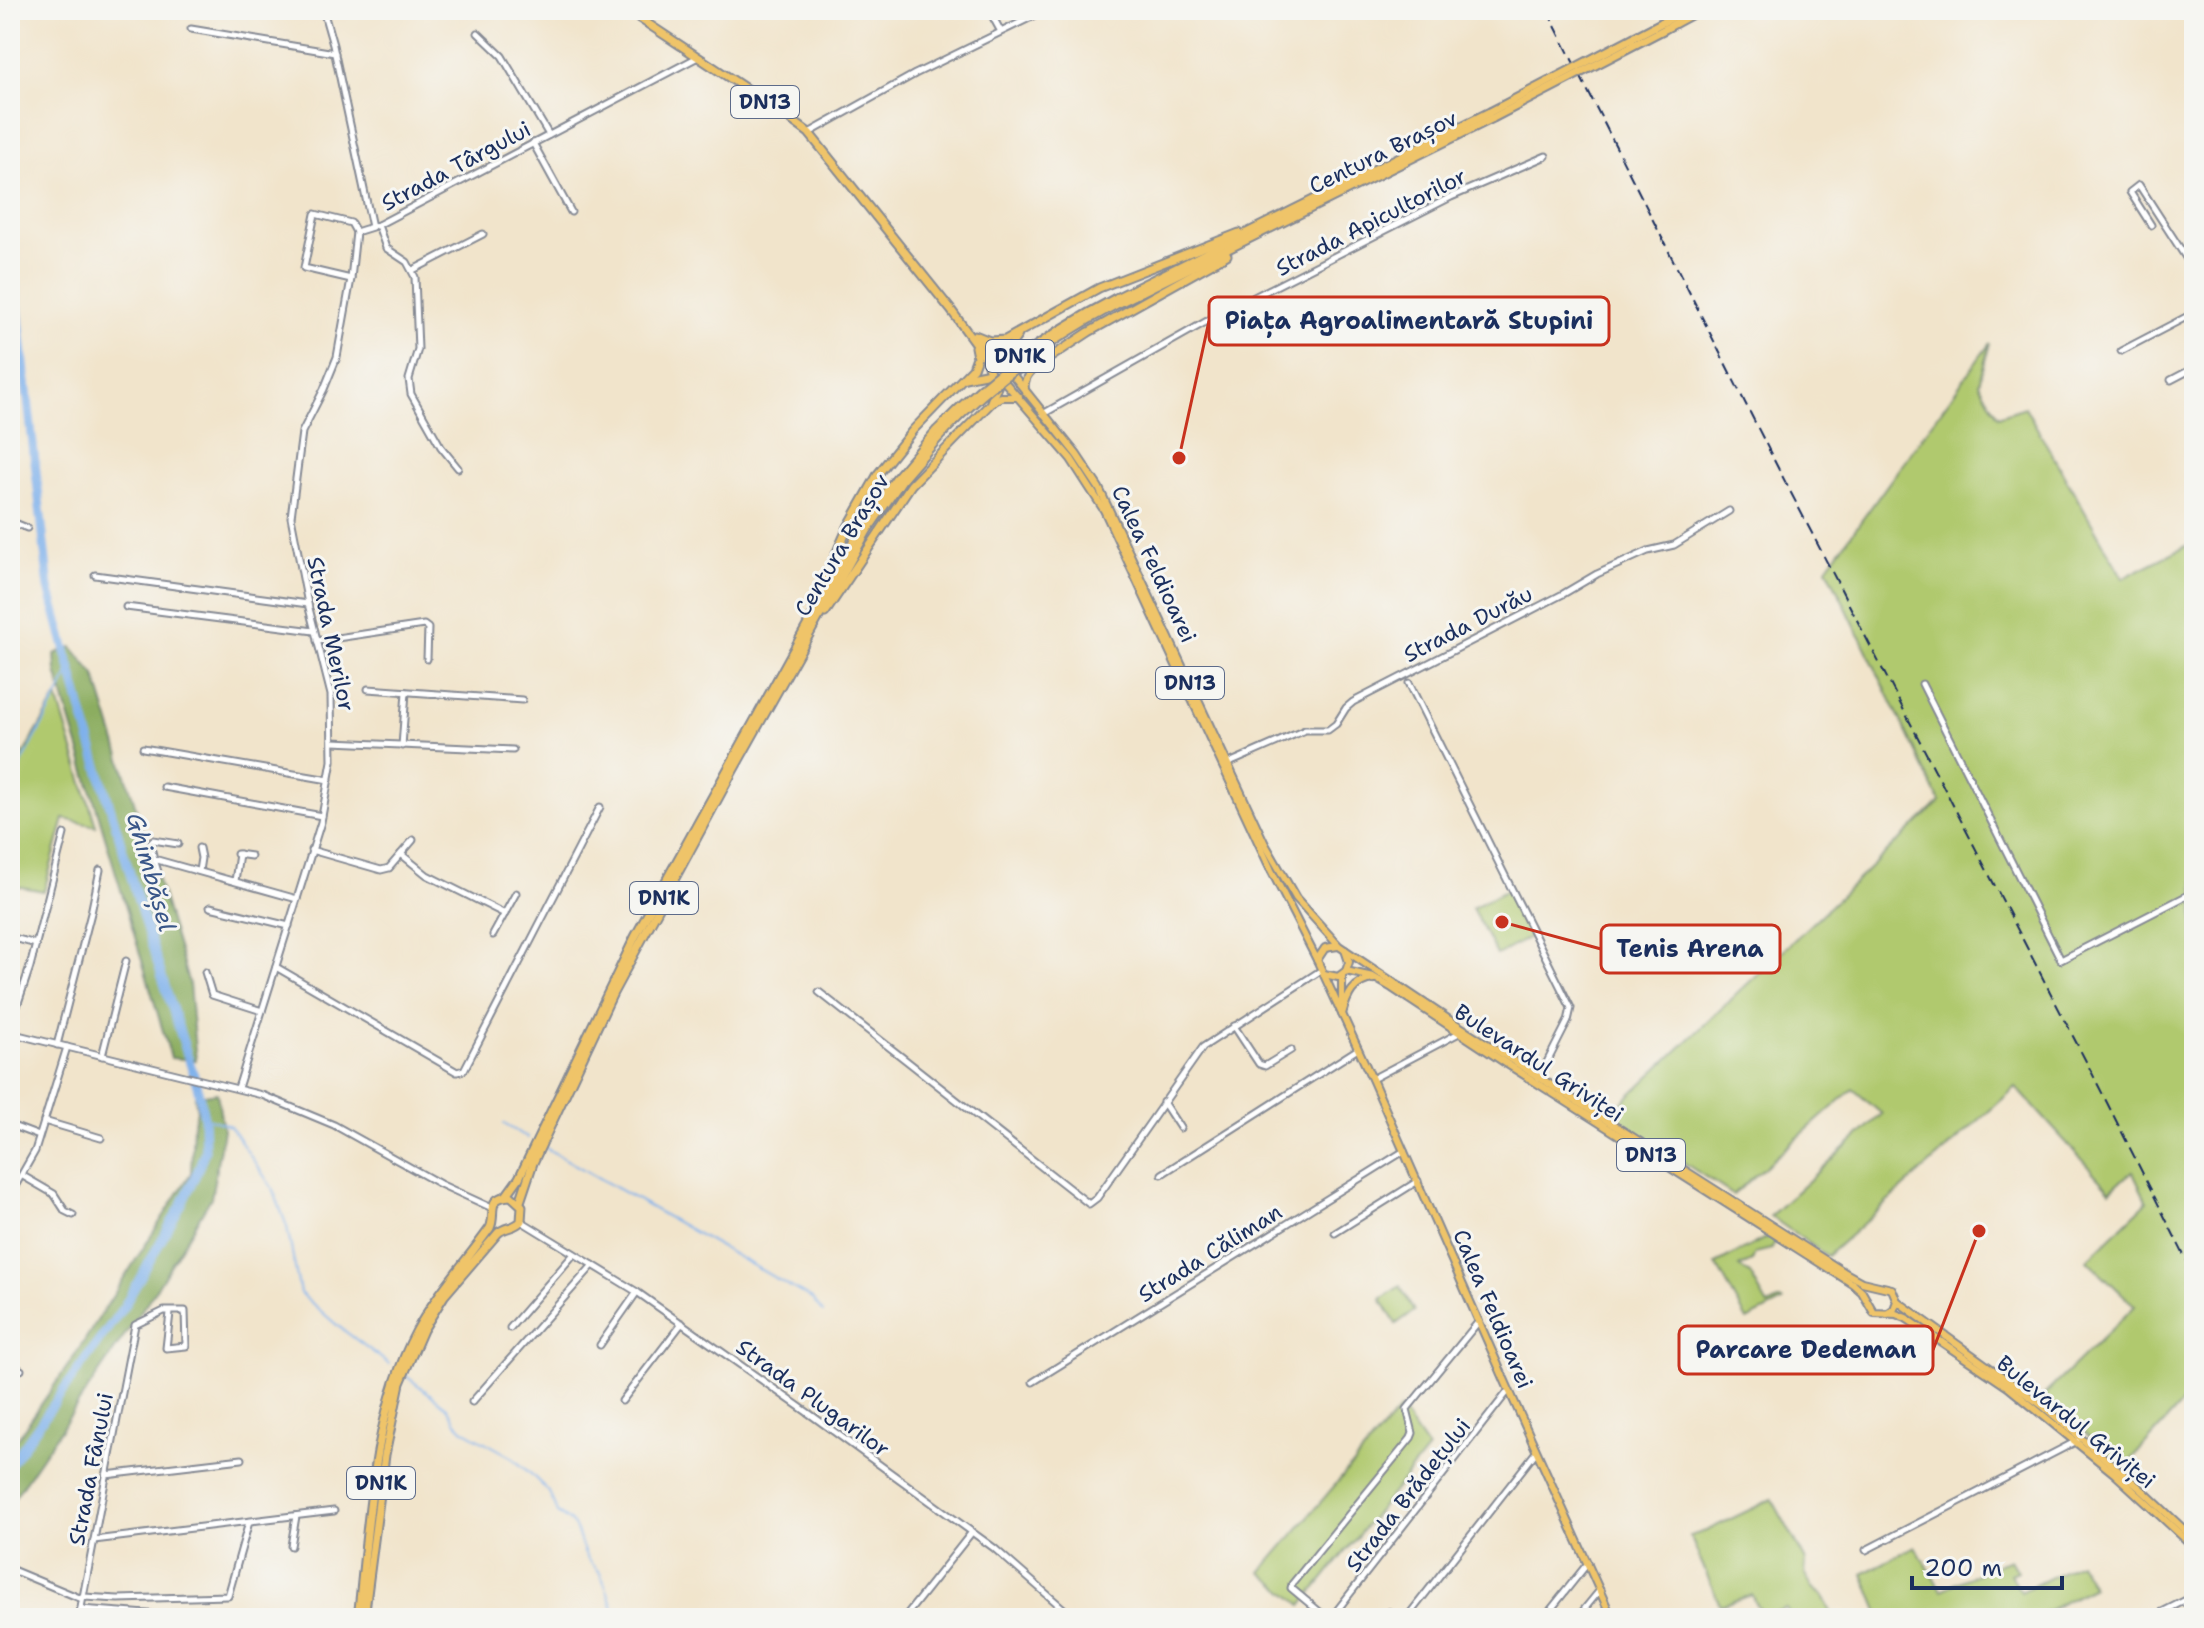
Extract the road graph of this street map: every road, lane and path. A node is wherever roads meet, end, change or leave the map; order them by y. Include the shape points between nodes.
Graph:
1 (323, 10) edge
2 (627, 10) edge
3 (989, 10) edge
4 (1046, 10) edge
5 (1687, 10) edge
6 (1700, 10) edge
7 (1663, 26) junction
8 (191, 29) dead end
9 (1000, 30) junction
10 (478, 33) dead end
11 (335, 53) junction
12 (696, 58) junction
13 (809, 133) junction
14 (549, 135) junction
15 (533, 143) junction
16 (1546, 156) dead end
17 (571, 212) dead end
18 (2151, 225) dead end
19 (375, 226) junction
20 (356, 232) junction
21 (1254, 232) junction
22 (483, 234) dead end
23 (413, 270) junction
24 (2194, 270) edge
25 (351, 279) junction
26 (2194, 313) edge
27 (1019, 334) junction
28 (974, 336) junction
29 (2121, 351) dead end
30 (1001, 355) junction
31 (1048, 359) junction
32 (2194, 368) edge
33 (989, 369) junction
34 (1013, 372) junction
35 (965, 378) junction
36 (1002, 380) junction
37 (2171, 380) dead end
38 (1025, 391) junction
39 (1019, 397) junction
40 (990, 404) junction
41 (1043, 414) junction
42 (458, 468) dead end
43 (1729, 511) dead end
44 (10, 521) edge
45 (27, 528) dead end
46 (95, 575) dead end
47 (308, 604) junction
48 (126, 607) dead end
49 (314, 631) junction
50 (317, 641) junction
51 (794, 653) junction
52 (427, 659) dead end
53 (1409, 683) dead end
54 (1922, 684) dead end
55 (368, 689) dead end
56 (406, 692) junction
57 (522, 700) dead end
58 (333, 742) junction
59 (402, 746) junction
60 (143, 748) dead end
61 (513, 750) dead end
62 (1227, 764) junction
63 (329, 780) junction
64 (164, 787) dead end
65 (600, 807) dead end
66 (322, 816) junction
67 (64, 834) dead end
68 (413, 840) dead end
69 (178, 844) dead end
70 (199, 848) dead end
71 (311, 850) junction
72 (401, 854) junction
73 (251, 856) dead end
74 (154, 859) junction
75 (100, 870) dead end
76 (199, 871) junction
77 (159, 875) dead end
78 (235, 881) junction
79 (2194, 892) edge
80 (516, 893) dead end
81 (297, 899) junction
82 (210, 907) dead end
83 (505, 914) junction
84 (289, 926) junction
85 (493, 935) dead end
86 (10, 937) edge
87 (36, 944) junction
88 (1341, 947) junction
89 (1317, 960) junction
90 (126, 961) dead end
91 (276, 967) junction
92 (205, 972) dead end
93 (1322, 972) junction
94 (1344, 973) junction
95 (1377, 979) junction
96 (819, 992) dead end
97 (262, 1011) junction
98 (1342, 1014) junction
99 (1234, 1026) junction
100 (10, 1030) edge
101 (1459, 1033) junction
102 (57, 1045) junction
103 (67, 1047) junction
104 (1358, 1049) junction
105 (1291, 1050) dead end
106 (102, 1056) junction
107 (1539, 1078) junction
108 (1372, 1079) junction
109 (238, 1088) junction
110 (1163, 1102) junction
111 (44, 1121) junction
112 (10, 1125) edge
113 (1180, 1128) dead end
114 (39, 1137) junction
115 (101, 1138) dead end
116 (1404, 1151) junction
117 (1162, 1174) dead end
118 (23, 1176) junction
119 (1418, 1181) junction
120 (10, 1195) edge
121 (506, 1196) junction
122 (520, 1202) junction
123 (492, 1208) junction
124 (73, 1215) dead end
125 (494, 1221) junction
126 (521, 1221) junction
127 (504, 1228) junction
128 (1335, 1233) dead end
129 (574, 1254) junction
130 (593, 1265) junction
131 (1878, 1286) junction
132 (637, 1292) junction
133 (1867, 1301) junction
134 (1897, 1301) junction
135 (170, 1313) junction
136 (1887, 1314) junction
137 (1479, 1321) junction
138 (682, 1323) junction
139 (510, 1328) dead end
140 (600, 1345) dead end
141 (10, 1366) edge
142 (21, 1370) dead end
143 (1033, 1382) dead end
144 (1509, 1390) junction
145 (622, 1401) dead end
146 (472, 1402) dead end
147 (2077, 1441) junction
148 (1536, 1452) junction
149 (242, 1459) dead end
150 (106, 1475) junction
151 (334, 1511) dead end
152 (296, 1516) junction
153 (249, 1522) junction
154 (972, 1532) junction
155 (2194, 1539) edge
156 (94, 1540) junction
157 (291, 1546) dead end
158 (2194, 1547) edge
159 (1866, 1550) dead end
160 (1588, 1563) junction
161 (10, 1569) edge
162 (1600, 1590) junction
163 (2194, 1596) edge
164 (83, 1598) junction
165 (81, 1609) junction
166 (1383, 1616) edge
167 (1408, 1616) dead end
168 (79, 1618) edge
169 (200, 1618) edge
170 (361, 1618) edge
171 (904, 1618) edge
172 (1074, 1618) edge
173 (1329, 1618) edge
174 (1396, 1618) edge
175 (1544, 1618) edge
176 (1577, 1618) edge
177 (1612, 1618) edge
178 (2150, 1618) edge

1 - 11 street
2 - 12 highway, DN13
3 - 9 street
4 - 9 street
5 - 7 highway, Centura Brașov / DN1K
6 - 7 highway, Centura Brașov / DN1K
7 - 21 highway, Centura Brașov / DN1K, bridge
8 - 11 street
9 - 13 street
10 - 14 street, Strada Târgului via 502,56
11 - 19 street
12 - 13 highway, DN13
12 - 14 street, Strada Târgului
13 - 28 highway, DN13
14 - 15 street, Strada Târgului
15 - 17 street
15 - 19 street, Strada Târgului
16 - 41 street, Strada Apicultorilor via 1451,197 1209,320
18 - 24 street via 2130,192 2139,185
19 - 20 street
19 - 23 street via 386,248
20 - 25 street, Strada Merilor
20 - 25 street via 351,223 316,213 304,268
21 - 27 highway, DN1K via 1229,235 1082,296
21 - 31 highway
21 - 51 highway, Centura Brașov / DN1K, bridge via 1033,347 973,395 896,478 861,528
22 - 23 street
23 - 42 street via 418,349 410,389
25 - 47 street, Strada Merilor via 337,357 300,437 291,521
26 - 29 street
27 - 28 highway via 997,342
27 - 30 highway
28 - 30 highway, DN13
28 - 33 highway, DN13
28 - 35 highway via 977,357
30 - 33 highway
30 - 34 highway, DN13 via 1013,363
31 - 34 highway
31 - 38 main road via 1029,372
32 - 37 street
33 - 35 highway
33 - 36 highway, DN13
34 - 36 highway
34 - 38 main road, Calea Feldioarei / DN13
35 - 51 highway via 913,430 864,497
36 - 39 main road, Calea Feldioarei / DN13
36 - 40 highway
38 - 41 main road, Calea Feldioarei / DN13
39 - 40 main road via 1001,397
39 - 89 main road, Calea Feldioarei / DN13 via 1071,459 1104,510
40 - 51 highway via 911,485
41 - 62 main road, Calea Feldioarei / DN13 via 1109,507
43 - 62 street, Strada Durău via 1674,545 1597,574 1366,695 1348,705 1328,730 1305,730
44 - 45 street
46 - 47 street
47 - 49 street, Strada Merilor
48 - 49 street
49 - 50 street, Strada Merilor
50 - 52 street via 424,625
50 - 58 street, Strada Merilor via 331,695
51 - 121 highway, Centura Brașov / DN1K via 635,937
51 - 122 highway, Centura Brașov / DN1K via 613,993
53 - 107 street, Bulevardul Griviței via 1571,1008
54 - 79 street via 2061,960
55 - 56 street
56 - 57 street
56 - 59 street
58 - 59 street
58 - 63 street, Strada Merilor
59 - 61 street
60 - 63 street
62 - 88 main road, Calea Feldioarei / DN13 via 1286,883
63 - 66 street, Strada Merilor
64 - 66 street
65 - 91 street via 464,1070 457,1072
66 - 71 street, Strada Merilor
67 - 87 street
68 - 72 street
69 - 74 street via 150,841
70 - 76 street
71 - 72 street via 381,870
71 - 81 street, Strada Merilor
72 - 83 street via 427,875
73 - 78 street via 238,854
74 - 76 street
74 - 77 street
75 - 102 street
76 - 78 street
78 - 81 street
80 - 83 street
81 - 84 street, Strada Merilor
82 - 84 street
83 - 85 street
84 - 91 street, Strada Merilor
86 - 87 street
87 - 100 street
88 - 89 main road via 1325,948
88 - 94 main road, Calea Feldioarei via 1349,962
88 - 107 main road, Bulevardul Griviței / DN13
89 - 93 main road, Calea Feldioarei / DN13
90 - 106 street
91 - 97 street, Strada Merilor
92 - 97 street via 212,995
93 - 94 main road, DN13 via 1333,977
93 - 98 main road, Calea Feldioarei
93 - 99 street
94 - 95 main road, Bulevardul Griviței / DN13
94 - 98 main road, Calea Feldioarei
95 - 98 main road via 1352,989
95 - 101 main road, Bulevardul Griviței / DN13
96 - 110 street via 1089,1204
97 - 109 street, Strada Merilor
98 - 104 main road, Calea Feldioarei
99 - 105 street via 1259,1064 1265,1066
99 - 110 street via 1197,1054
100 - 102 street
101 - 108 street
101 - 133 main road, Bulevardul Griviței / DN13 via 1858,1288
102 - 103 street
103 - 106 street
103 - 111 street
104 - 108 main road, Calea Feldioarei
104 - 117 street
106 - 109 street
107 - 131 main road, Bulevardul Griviței via 1837,1268
108 - 116 main road, Calea Feldioarei
109 - 123 street via 334,1125
110 - 113 street
111 - 114 street
111 - 115 street
112 - 114 street
114 - 118 street
116 - 119 main road, Calea Feldioarei
116 - 143 street, Strada Căliman
118 - 120 street
118 - 124 street via 54,1194
119 - 128 street
119 - 137 main road, Calea Feldioarei
121 - 122 highway
121 - 123 highway, Centura Brașov / DN1K
122 - 126 highway, Centura Brașov / DN1K
123 - 125 highway
125 - 127 highway
125 - 170 highway, DN1K via 429,1309 396,1379 383,1426
126 - 127 highway, DN1K
126 - 129 street, Strada Plugarilor
127 - 170 highway, DN1K via 444,1296 404,1373 387,1443
129 - 130 street, Strada Plugarilor
129 - 139 street
130 - 132 street, Strada Plugarilor
130 - 146 street
131 - 133 main road
131 - 134 main road via 1892,1289
132 - 138 street, Strada Plugarilor
132 - 140 street
133 - 136 main road via 1874,1313
134 - 136 main road
134 - 155 main road, Bulevardul Griviței via 2043,1406
135 - 135 street via 185,1311 186,1346 166,1348
135 - 150 street, Strada Fânului via 135,1325
136 - 147 main road, Bulevardul Griviței via 1901,1316 1935,1337
137 - 144 main road, Calea Feldioarei
137 - 173 street via 1407,1409 1411,1438 1292,1584 1295,1593
138 - 145 street
138 - 154 street, Strada Plugarilor
141 - 142 street
144 - 148 main road, Calea Feldioarei
144 - 173 street, Strada Brădețului
147 - 158 main road, Bulevardul Griviței
147 - 159 street
148 - 160 main road, Calea Feldioarei
148 - 167 street
149 - 150 street
150 - 156 street, Strada Fânului
151 - 152 street
152 - 153 street
152 - 157 street
153 - 156 street
153 - 164 street via 228,1596
154 - 171 street
154 - 172 street, Strada Plugarilor
156 - 164 street, Strada Fânului
160 - 162 main road, Calea Feldioarei
160 - 175 street
161 - 164 street
162 - 176 street
162 - 177 main road, Calea Feldioarei
163 - 178 street
164 - 165 street, Strada Fânului
165 - 168 street, Strada Fânului
165 - 169 street
166 - 174 street via 1389,1612

